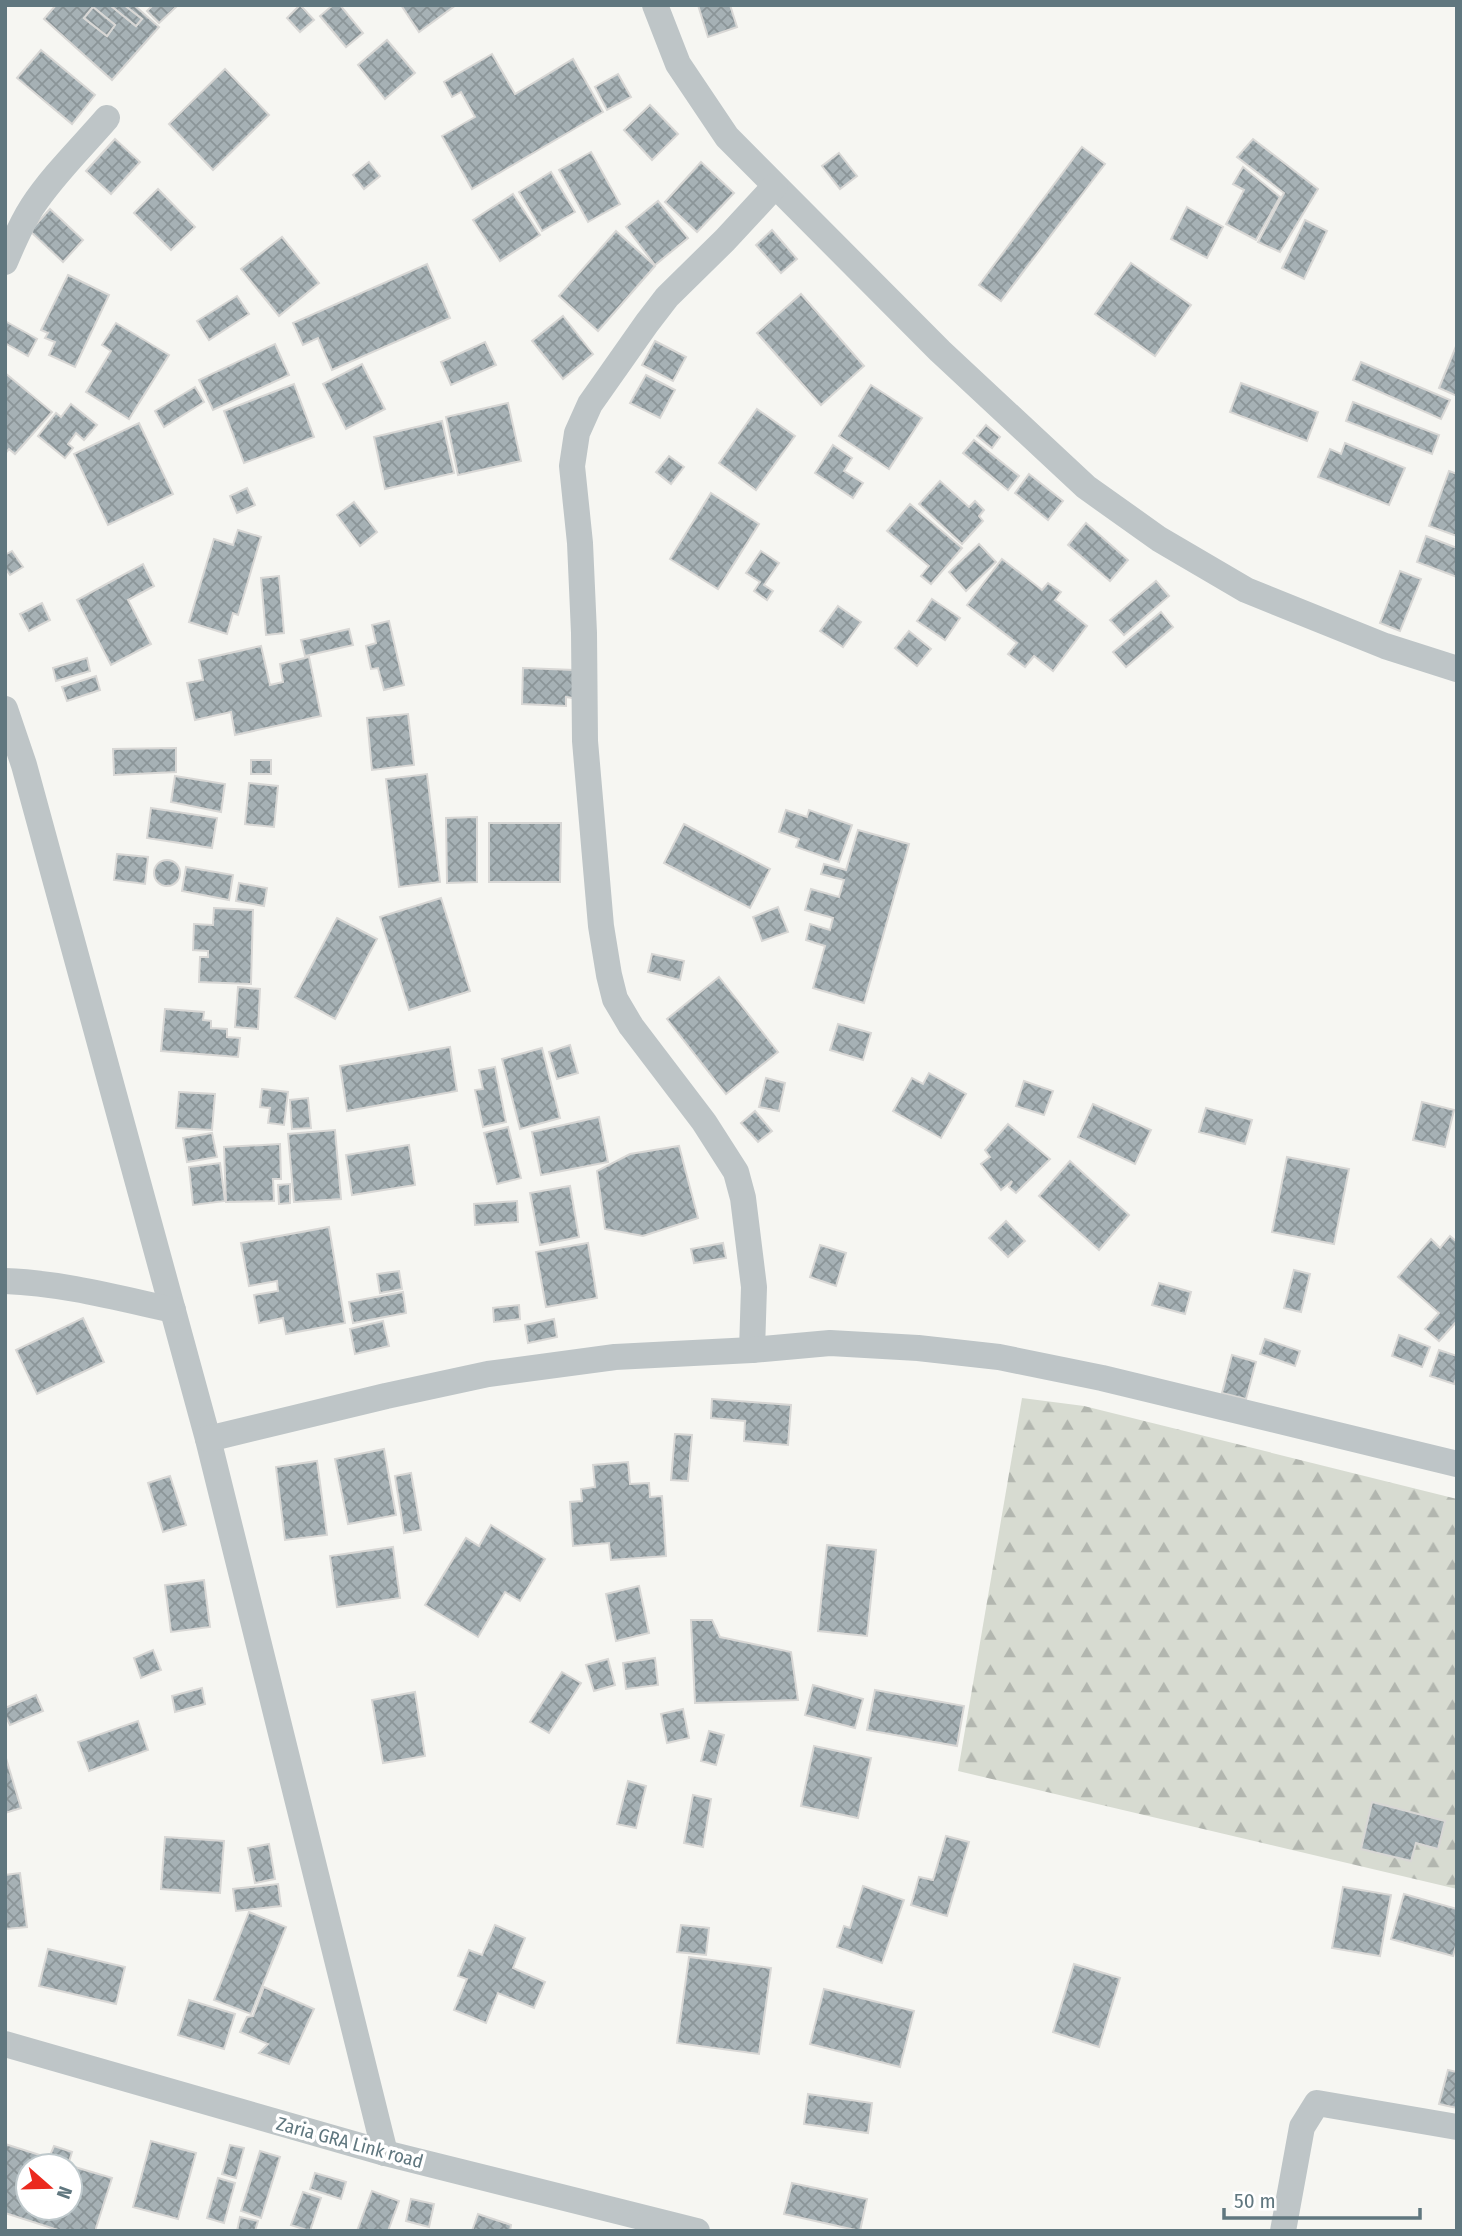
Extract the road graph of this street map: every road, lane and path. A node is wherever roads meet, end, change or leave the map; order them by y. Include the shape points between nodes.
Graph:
1 (655, 5) edge
2 (107, 118) dead end
3 (775, 186) junction
4 (5, 262) edge
5 (1457, 669) edge
6 (5, 709) edge
7 (14, 768) edge
8 (5, 1281) edge
9 (173, 1311) junction
10 (752, 1350) junction
11 (208, 1439) junction
12 (1457, 1464) edge
13 (5, 2044) edge
14 (1457, 2127) edge
15 (385, 2153) junction
16 (697, 2231) edge
17 (1283, 2231) edge

1 - 3 street via 678,64 727,137
2 - 4 street via 33,207
3 - 5 street via 940,351 1097,494 1159,538 1246,590 1385,646
3 - 10 street via 647,323 590,404 577,433 572,466 580,543 585,741 609,975 615,999 631,1026 705,1122 736,1172 754,1287
6 - 7 street
7 - 9 street
8 - 9 street via 84,1290
9 - 11 street
10 - 11 street via 615,1357 488,1374
10 - 12 street via 830,1343 999,1357
11 - 15 street
13 - 15 street, Zaria GRA Link road
14 - 17 street via 1317,2103 1302,2127
15 - 16 street, Zaria GRA Link road

